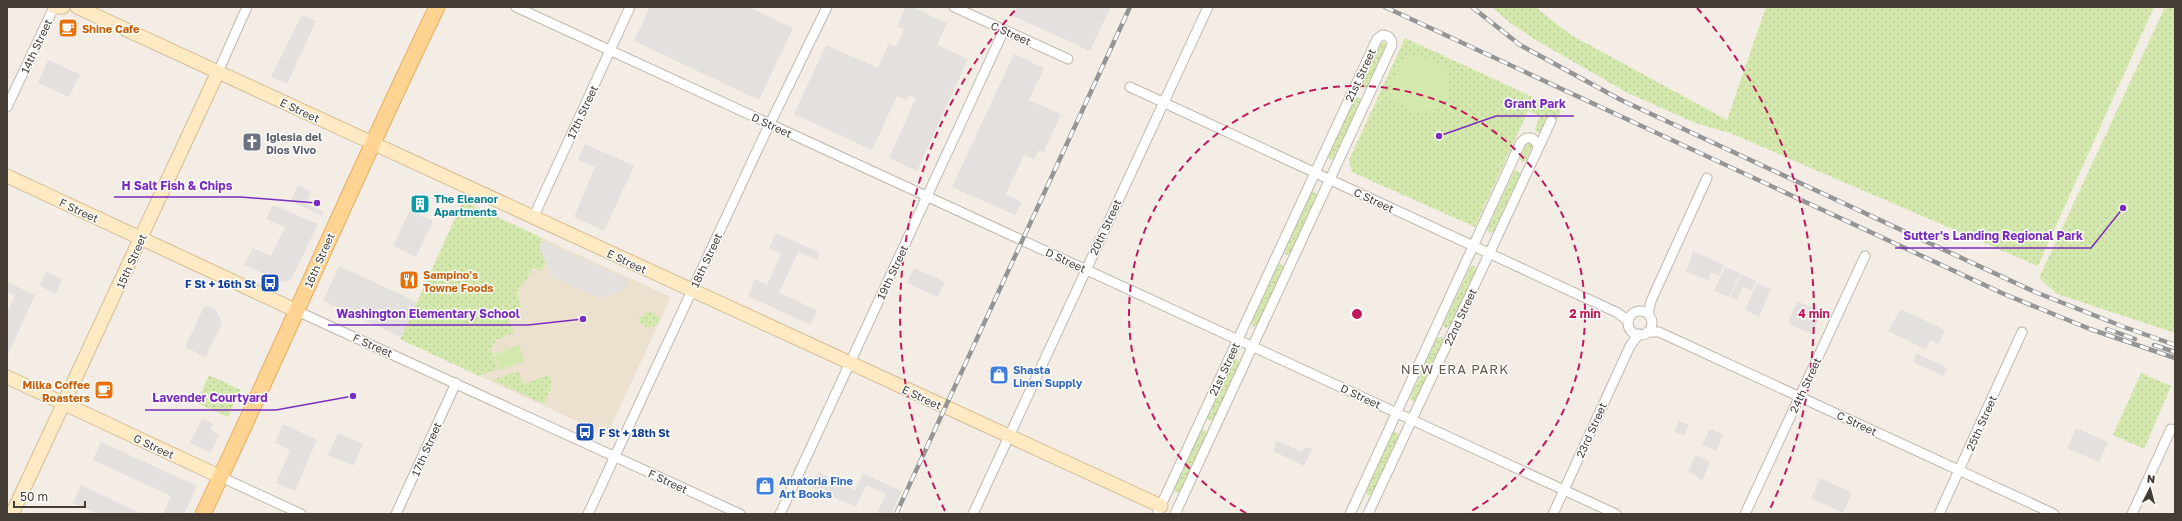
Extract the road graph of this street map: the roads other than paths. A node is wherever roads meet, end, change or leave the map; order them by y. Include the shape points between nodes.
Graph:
1 (54, 7) edge
2 (63, 7) edge
3 (77, 7) edge
4 (247, 7) edge
5 (437, 7) edge
6 (516, 7) edge
7 (630, 7) edge
8 (827, 7) edge
9 (954, 7) edge
10 (1208, 7) edge
11 (1004, 30) junction
12 (610, 51) junction
13 (1068, 59) dead end
14 (218, 72) junction
15 (1130, 87) dead end
16 (1353, 90) junction
17 (1368, 98) junction
18 (1163, 103) junction
19 (7, 107) edge
20 (1551, 121) dead end
21 (769, 123) junction
22 (373, 144) junction
23 (1537, 150) junction
24 (1314, 172) junction
25 (7, 176) edge
26 (1707, 178) dead end
27 (1330, 180) junction
28 (928, 196) junction
29 (533, 218) junction
30 (141, 238) junction
31 (1474, 246) junction
32 (1489, 253) junction
33 (1865, 256) dead end
34 (1085, 269) junction
35 (691, 291) junction
36 (297, 311) junction
37 (1639, 322) junction
38 (2022, 332) dead end
39 (1238, 339) junction
40 (1253, 346) junction
41 (850, 364) junction
42 (7, 378) edge
43 (456, 383) junction
44 (1799, 397) junction
45 (63, 404) junction
46 (1397, 413) junction
47 (1412, 420) junction
48 (2171, 429) dead end
49 (1009, 437) junction
50 (616, 456) junction
51 (1960, 470) junction
52 (221, 477) junction
53 (1564, 489) junction
54 (1159, 510) edge
55 (1176, 513) edge
56 (12, 514) edge
57 (203, 514) edge
58 (301, 514) edge
59 (396, 514) edge
60 (588, 514) edge
61 (740, 514) edge
62 (780, 514) edge
63 (973, 514) edge
64 (1350, 514) edge
65 (1368, 514) edge
66 (1553, 514) edge
67 (1616, 514) edge
68 (1745, 514) edge
69 (1939, 514) edge
70 (2054, 514) edge
71 (2132, 514) edge

1 - 2 street
1 - 19 street, 14th Street
3 - 14 street, E Street
4 - 14 street, 15th Street
5 - 22 main road, 16th Street
6 - 12 street, D Street
7 - 12 street, 17th Street
8 - 21 street, 18th Street
9 - 11 street, C Street
10 - 18 street, 20th Street
11 - 13 street, C Street
11 - 28 street, 19th Street
12 - 21 street, D Street
12 - 29 street, 17th Street
14 - 22 street, E Street
14 - 30 street, 15th Street
15 - 18 street, C Street
16 - 17 street
16 - 17 street, 21st Street via 1378,38 1382,35 1387,36 1391,39 1392,45
16 - 24 street, 21st Street
17 - 27 street, 21st Street
18 - 24 street, C Street
18 - 34 street, 20th Street
20 - 23 street, 22nd Street
21 - 28 street, D Street
21 - 35 street, 18th Street
22 - 29 street, E Street
22 - 36 main road, 16th Street
23 - 31 street, 22nd Street via 1538,144 1532,138 1526,138 1521,142
23 - 32 street, 22nd Street
24 - 27 street, C Street
24 - 39 street, 21st Street
25 - 30 street, F Street
26 - 37 street, 23rd Street
27 - 31 street, C Street
27 - 40 street, 21st Street
28 - 34 street, D Street
28 - 41 street, 19th Street
29 - 35 street, E Street
30 - 36 street, F Street
30 - 45 street, 15th Street
31 - 32 street, C Street
31 - 46 street, 22nd Street
32 - 37 street, C Street
32 - 47 street, 22nd Street
33 - 44 street, 24th Street
34 - 39 street, D Street
34 - 49 street, 20th Street
35 - 41 street, E Street
35 - 50 street, 18th Street
36 - 43 street, F Street
36 - 52 main road, 16th Street
37 - 44 street, C Street
37 - 53 street, 23rd Street
38 - 51 street, 25th Street
39 - 40 street, D Street
39 - 54 street, 21st Street
40 - 46 street, D Street
40 - 55 street, 21st Street
41 - 49 street, E Street
41 - 62 street, 19th Street
42 - 45 street, G Street
43 - 50 street, F Street
43 - 59 street, 17th Street
44 - 51 street, C Street
44 - 68 street, 24th Street
45 - 52 street, G Street
45 - 56 street, 15th Street
46 - 47 street, D Street
46 - 64 street, 22nd Street
47 - 53 street, D Street
47 - 65 street, 22nd Street
48 - 71 street
49 - 54 street, E Street
49 - 63 street, 20th Street
50 - 60 street, 18th Street
50 - 61 street, F Street
51 - 69 street, 25th Street
51 - 70 street, C Street
52 - 57 main road, 16th Street
52 - 58 street, G Street
53 - 66 street, 23rd Street
53 - 67 street, D Street
54 - 55 street, E Street

